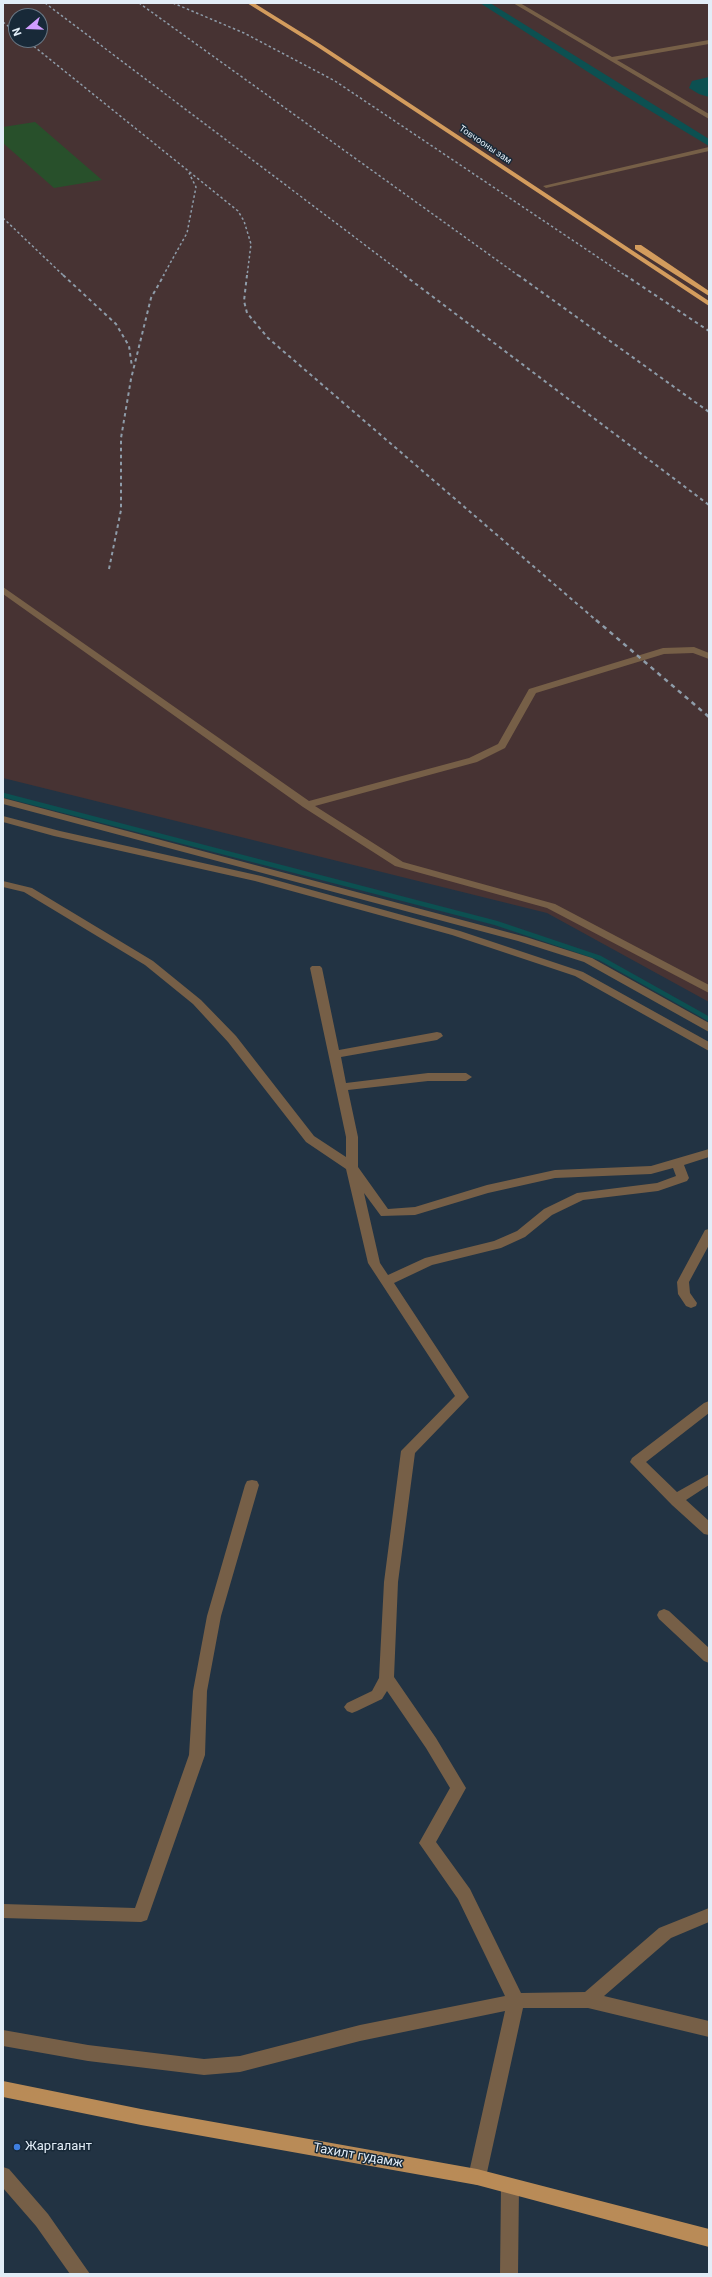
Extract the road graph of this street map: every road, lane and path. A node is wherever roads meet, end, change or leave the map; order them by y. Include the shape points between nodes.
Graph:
1 (250, 3) edge
2 (263, 3) edge
3 (516, 3) edge
4 (709, 42) edge
5 (611, 59) junction
6 (709, 117) edge
7 (709, 149) edge
8 (510, 163) dead end
9 (543, 184) joint
10 (552, 190) dead end
11 (631, 242) dead end
12 (709, 294) edge
13 (709, 304) edge
14 (3, 590) edge
15 (709, 656) edge
16 (3, 801) edge
17 (307, 804) junction
18 (3, 819) edge
19 (3, 884) edge
20 (316, 968) dead end
21 (709, 990) edge
22 (709, 1028) edge
23 (437, 1036) dead end
24 (709, 1047) edge
25 (334, 1055) junction
26 (466, 1077) dead end
27 (341, 1087) junction
28 (709, 1153) edge
29 (677, 1164) junction
30 (352, 1167) junction
31 (709, 1233) edge
32 (386, 1281) junction
33 (691, 1303) dead end
34 (709, 1406) edge
35 (709, 1479) edge
36 (252, 1485) dead end
37 (677, 1501) junction
38 (709, 1530) edge
39 (664, 1615) dead end
40 (709, 1657) edge
41 (386, 1678) junction
42 (352, 1707) dead end
43 (3, 1911) edge
44 (709, 1914) edge
45 (588, 2000) junction
46 (516, 2001) junction
47 (709, 2029) edge
48 (3, 2038) edge
49 (3, 2090) edge
50 (3, 2175) edge
51 (477, 2177) junction
52 (510, 2187) junction
53 (709, 2238) edge
54 (81, 2274) edge
55 (509, 2274) edge

1 - 13 highway, Товчооны зам via 325,49
2 - 8 highway, Товчооны зам via 335,47
3 - 5 street
4 - 5 street
5 - 6 street
7 - 9 street
9 - 10 highway
11 - 12 highway
14 - 17 street
15 - 17 street via 694,650 663,650 532,691 502,746 473,760
16 - 22 street via 522,939 593,963
17 - 21 street via 399,864 551,906
18 - 24 street via 58,834 257,878 456,933 579,974
19 - 30 street via 28,890 149,963 198,1002 232,1039 310,1139
20 - 25 street
23 - 25 street
25 - 27 street
26 - 27 street via 428,1077
27 - 30 street via 352,1137
28 - 29 street
29 - 30 street via 651,1170 555,1174 487,1189 415,1211 385,1213
29 - 32 street via 683,1178 658,1187 581,1196 548,1212 521,1234 497,1245 429,1261
30 - 32 street via 374,1263
31 - 33 street via 683,1282 684,1294
32 - 41 street via 462,1397 408,1452 391,1582
34 - 37 street via 637,1462
35 - 37 street via 686,1492
36 - 43 street via 214,1616 200,1691 197,1755 141,1915
37 - 38 street
39 - 40 street
41 - 42 street via 377,1695
41 - 46 street via 431,1743 458,1788 426,1843 464,1894
44 - 45 street via 665,1933
45 - 46 street
45 - 47 street
46 - 48 street via 360,2034 240,2064 204,2067 88,2053
46 - 51 street
49 - 51 main road, Тахилт гудамж via 141,2118
50 - 54 street via 42,2220
51 - 52 main road, Тахилт гудамж
52 - 53 main road, Тахилт гудамж
52 - 55 street

